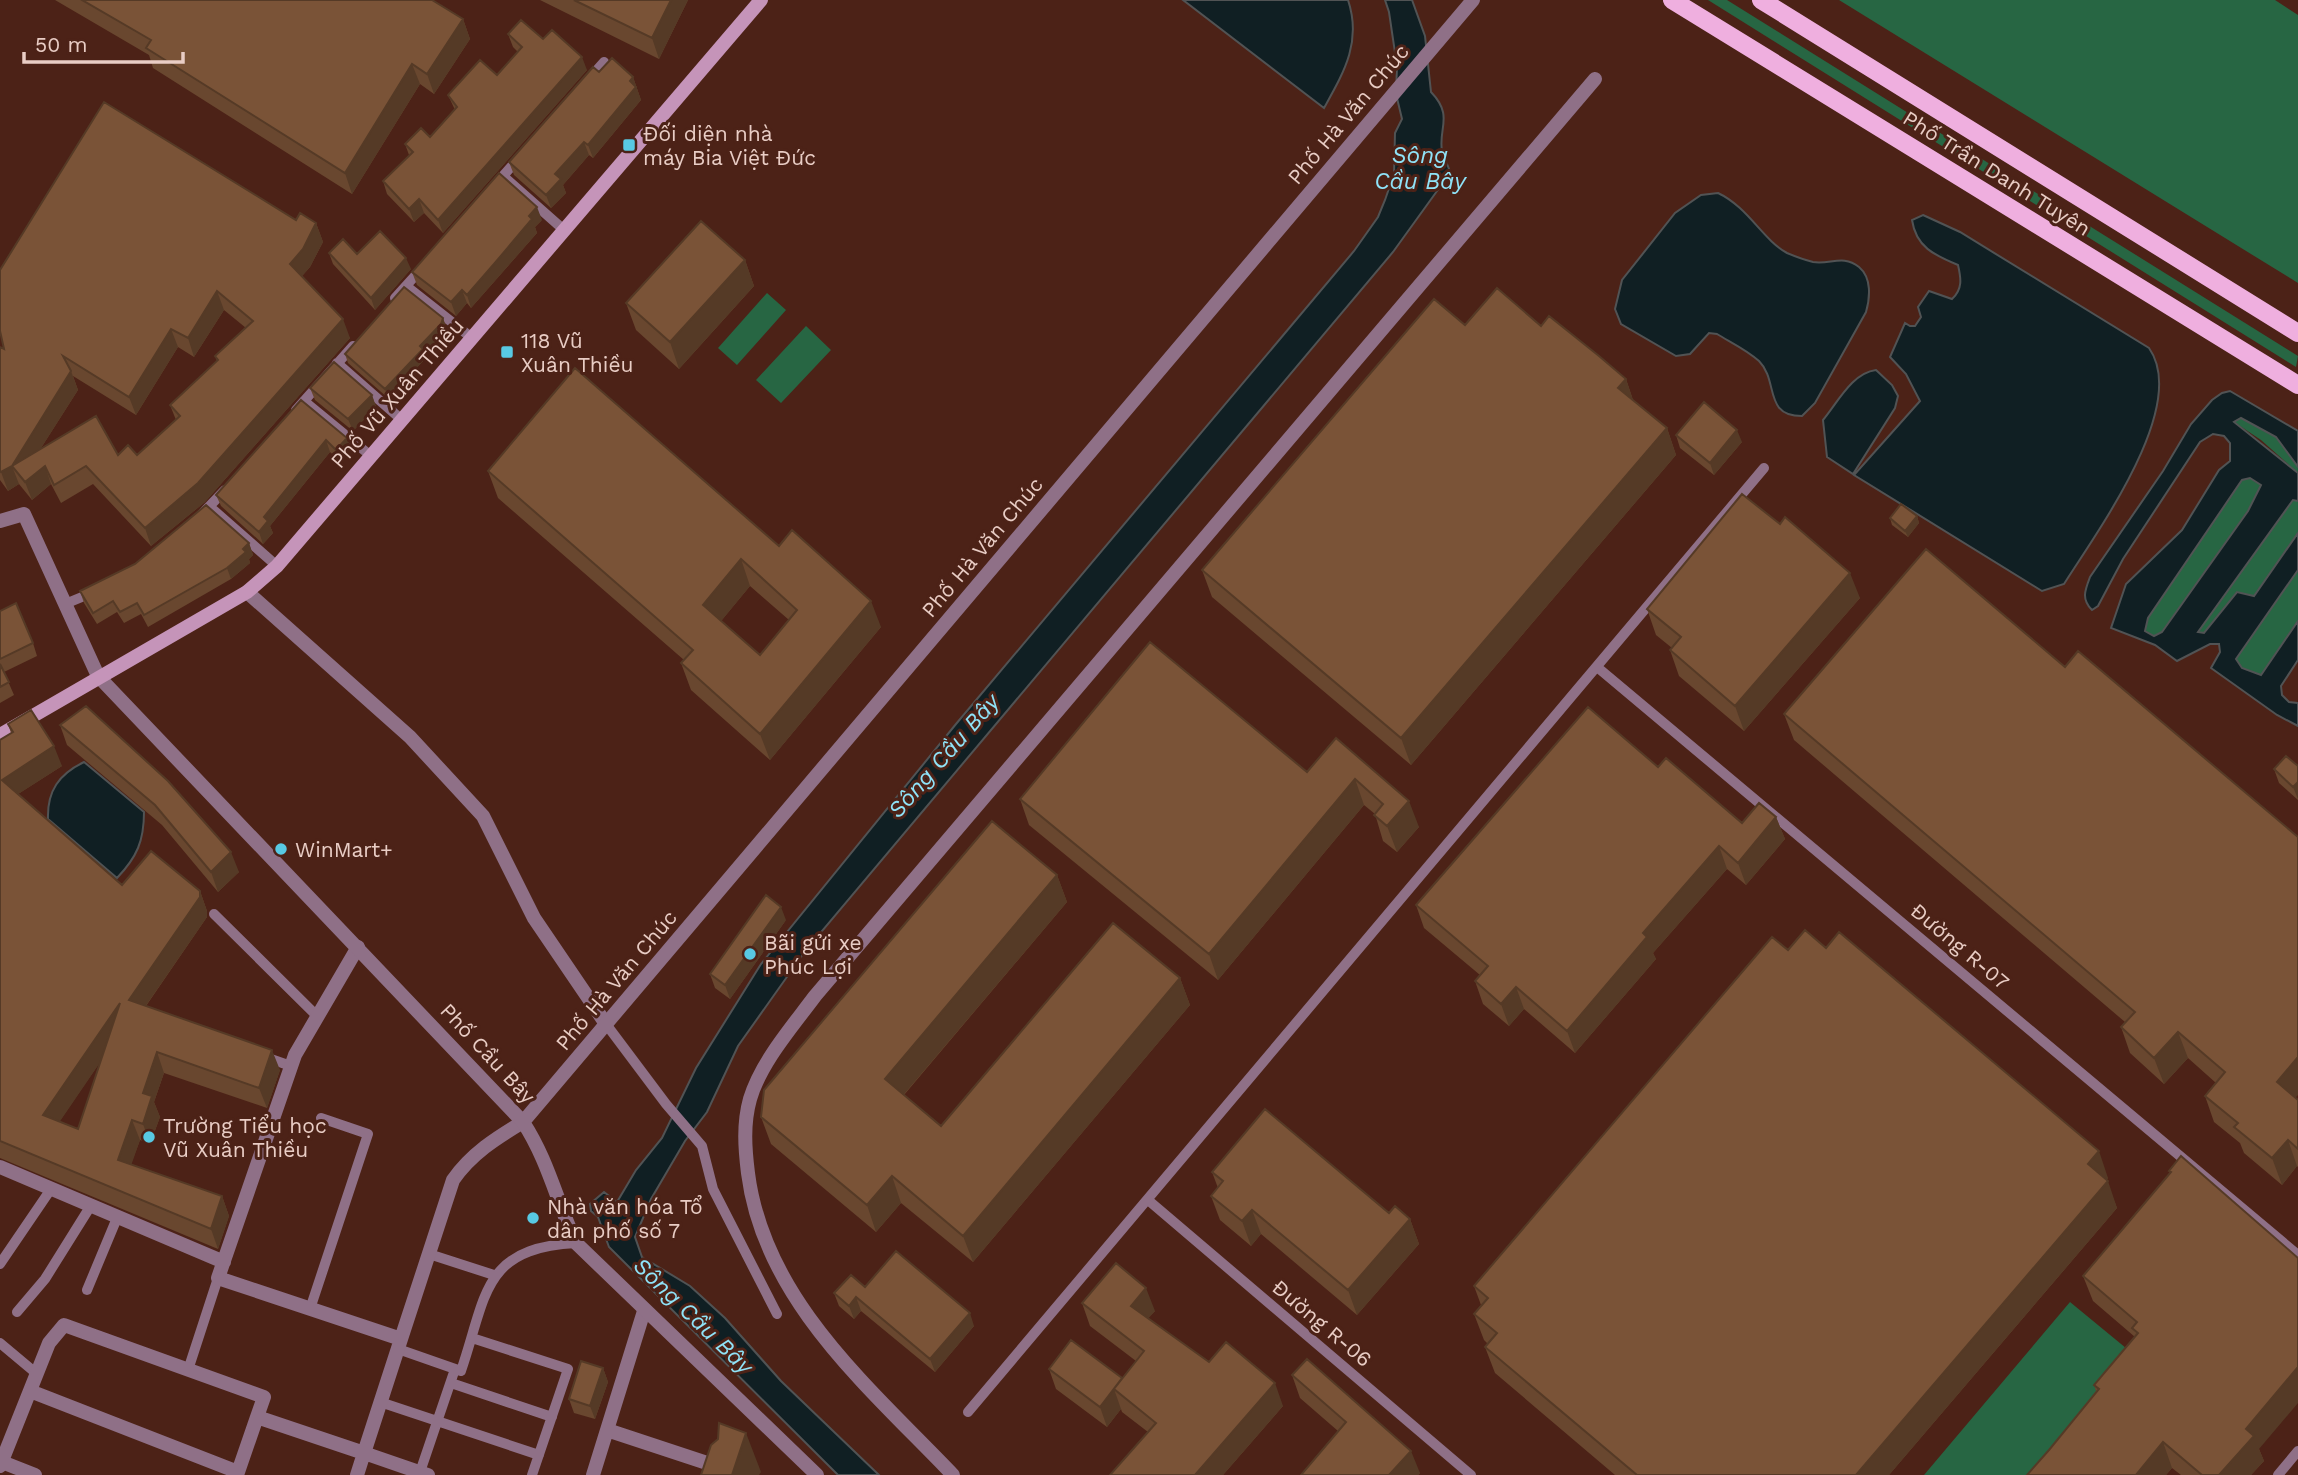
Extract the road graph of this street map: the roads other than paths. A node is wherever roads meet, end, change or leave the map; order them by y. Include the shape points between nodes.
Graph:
1 (761, 0) edge
2 (1473, 0) edge
3 (1672, 0) edge
4 (1761, 0) edge
5 (604, 62) edge
6 (1595, 79) dead end
7 (576, 93) edge
8 (521, 155) edge
9 (503, 176) junction
10 (488, 193) edge
11 (564, 230) junction
12 (431, 257) edge
13 (406, 286) junction
14 (388, 305) edge
15 (2298, 333) edge
16 (363, 334) edge
17 (472, 338) junction
18 (337, 363) junction
19 (2298, 385) edge
20 (304, 401) junction
21 (287, 420) edge
22 (402, 420) junction
23 (371, 456) junction
24 (1764, 468) dead end
25 (236, 478) edge
26 (210, 507) junction
27 (0, 521) edge
28 (191, 524) edge
29 (277, 566) junction
30 (103, 587) edge
31 (247, 592) junction
32 (65, 604) junction
33 (1597, 667) junction
34 (98, 676) junction
35 (0, 735) edge
36 (214, 914) dead end
37 (358, 947) junction
38 (316, 1015) junction
39 (606, 1024) junction
40 (251, 1052) edge
41 (291, 1066) junction
42 (321, 1118) dead end
43 (523, 1122) junction
44 (0, 1168) edge
45 (51, 1189) junction
46 (1148, 1200) junction
47 (90, 1207) junction
48 (117, 1218) junction
49 (576, 1242) junction
50 (429, 1254) junction
51 (2298, 1255) edge
52 (224, 1262) junction
53 (0, 1264) edge
54 (494, 1275) junction
55 (219, 1278) junction
56 (87, 1290) dead end
57 (310, 1309) junction
58 (644, 1311) junction
59 (17, 1312) dead end
60 (777, 1314) dead end
61 (472, 1338) junction
62 (0, 1343) edge
63 (399, 1344) junction
64 (455, 1369) junction
65 (188, 1370) junction
66 (37, 1374) junction
67 (451, 1383) junction
68 (30, 1391) junction
69 (380, 1402) junction
70 (968, 1412) dead end
71 (257, 1417) junction
72 (552, 1417) junction
73 (438, 1422) junction
74 (607, 1430) junction
75 (2298, 1451) edge
76 (364, 1453) junction
77 (539, 1455) junction
78 (2, 1458) edge
79 (237, 1474) edge
80 (423, 1474) edge
81 (35, 1475) edge
82 (357, 1475) edge
83 (532, 1475) edge
84 (593, 1475) edge
85 (723, 1475) edge
86 (817, 1475) edge
87 (953, 1475) edge
88 (1471, 1475) edge
89 (2278, 1475) edge

1 - 11 main road, Phố Vũ Xuân Thiều
2 - 39 street, Phố Hà Văn Chúc
3 - 19 main road, Phố Trần Danh Tuyên
4 - 15 main road, Phố Trần Danh Tuyên
5 - 7 lane
6 - 87 street via 815,996 777,1047 750,1098 744,1142 749,1181 757,1222 779,1270 805,1314 835,1350
8 - 9 lane
9 - 10 lane
9 - 11 lane
11 - 17 main road, Phố Vũ Xuân Thiều
12 - 13 lane
13 - 14 lane
13 - 17 lane
16 - 18 lane
17 - 22 main road, Phố Vũ Xuân Thiều
18 - 20 lane
18 - 22 lane
20 - 21 lane
20 - 23 lane
22 - 23 main road, Phố Vũ Xuân Thiều
23 - 29 main road, Phố Vũ Xuân Thiều
24 - 33 lane
25 - 26 lane
26 - 28 lane
26 - 29 lane
27 - 32 street, Phố Cầu Bây via 24,514
29 - 31 main road, Phố Vũ Xuân Thiều
30 - 32 lane
31 - 34 main road, Phố Vũ Xuân Thiều
31 - 39 street via 410,737 483,816 534,918
32 - 34 street, Phố Cầu Bây
33 - 46 lane
33 - 51 lane, Đường R-07
34 - 35 main road, Phố Vũ Xuân Thiều
34 - 37 street, Phố Cầu Bây
36 - 38 lane
37 - 38 street
37 - 43 street, Phố Cầu Bây
38 - 41 street
39 - 43 street, Phố Hà Văn Chúc
39 - 60 lane via 702,1146 713,1189
40 - 41 lane
41 - 52 street
42 - 57 lane via 368,1134
43 - 49 street, Phố Cầu Bây via 552,1174 562,1213
43 - 50 street, Phố Hà Văn Chúc via 463,1165 453,1180
44 - 45 street
45 - 47 street
45 - 53 lane
46 - 70 lane
46 - 88 lane, Đường R-06
47 - 48 street
47 - 59 lane via 45,1279
48 - 52 street
48 - 56 lane
49 - 54 lane via 521,1254
49 - 58 street, Phố Cầu Bây
50 - 54 lane
50 - 63 street, Phố Hà Văn Chúc
52 - 55 street
54 - 61 lane
55 - 57 street
55 - 65 lane
57 - 63 street
58 - 74 street
58 - 86 street, Phố Cầu Bây
61 - 64 lane via 461,1371
61 - 72 lane via 568,1369
62 - 66 lane
63 - 64 lane
63 - 69 street, Phố Hà Văn Chúc
64 - 67 lane
65 - 66 street via 64,1325 49,1343
65 - 71 street via 264,1397
66 - 68 street
67 - 72 lane
67 - 73 lane
68 - 78 street
68 - 79 street
69 - 73 lane
69 - 76 street, Phố Hà Văn Chúc
71 - 76 street
71 - 79 street
72 - 77 lane
73 - 77 lane
73 - 80 lane
74 - 84 street
74 - 85 street via 725,1469
75 - 89 lane
76 - 80 street
76 - 82 street, Phố Hà Văn Chúc
77 - 83 lane
78 - 81 street

